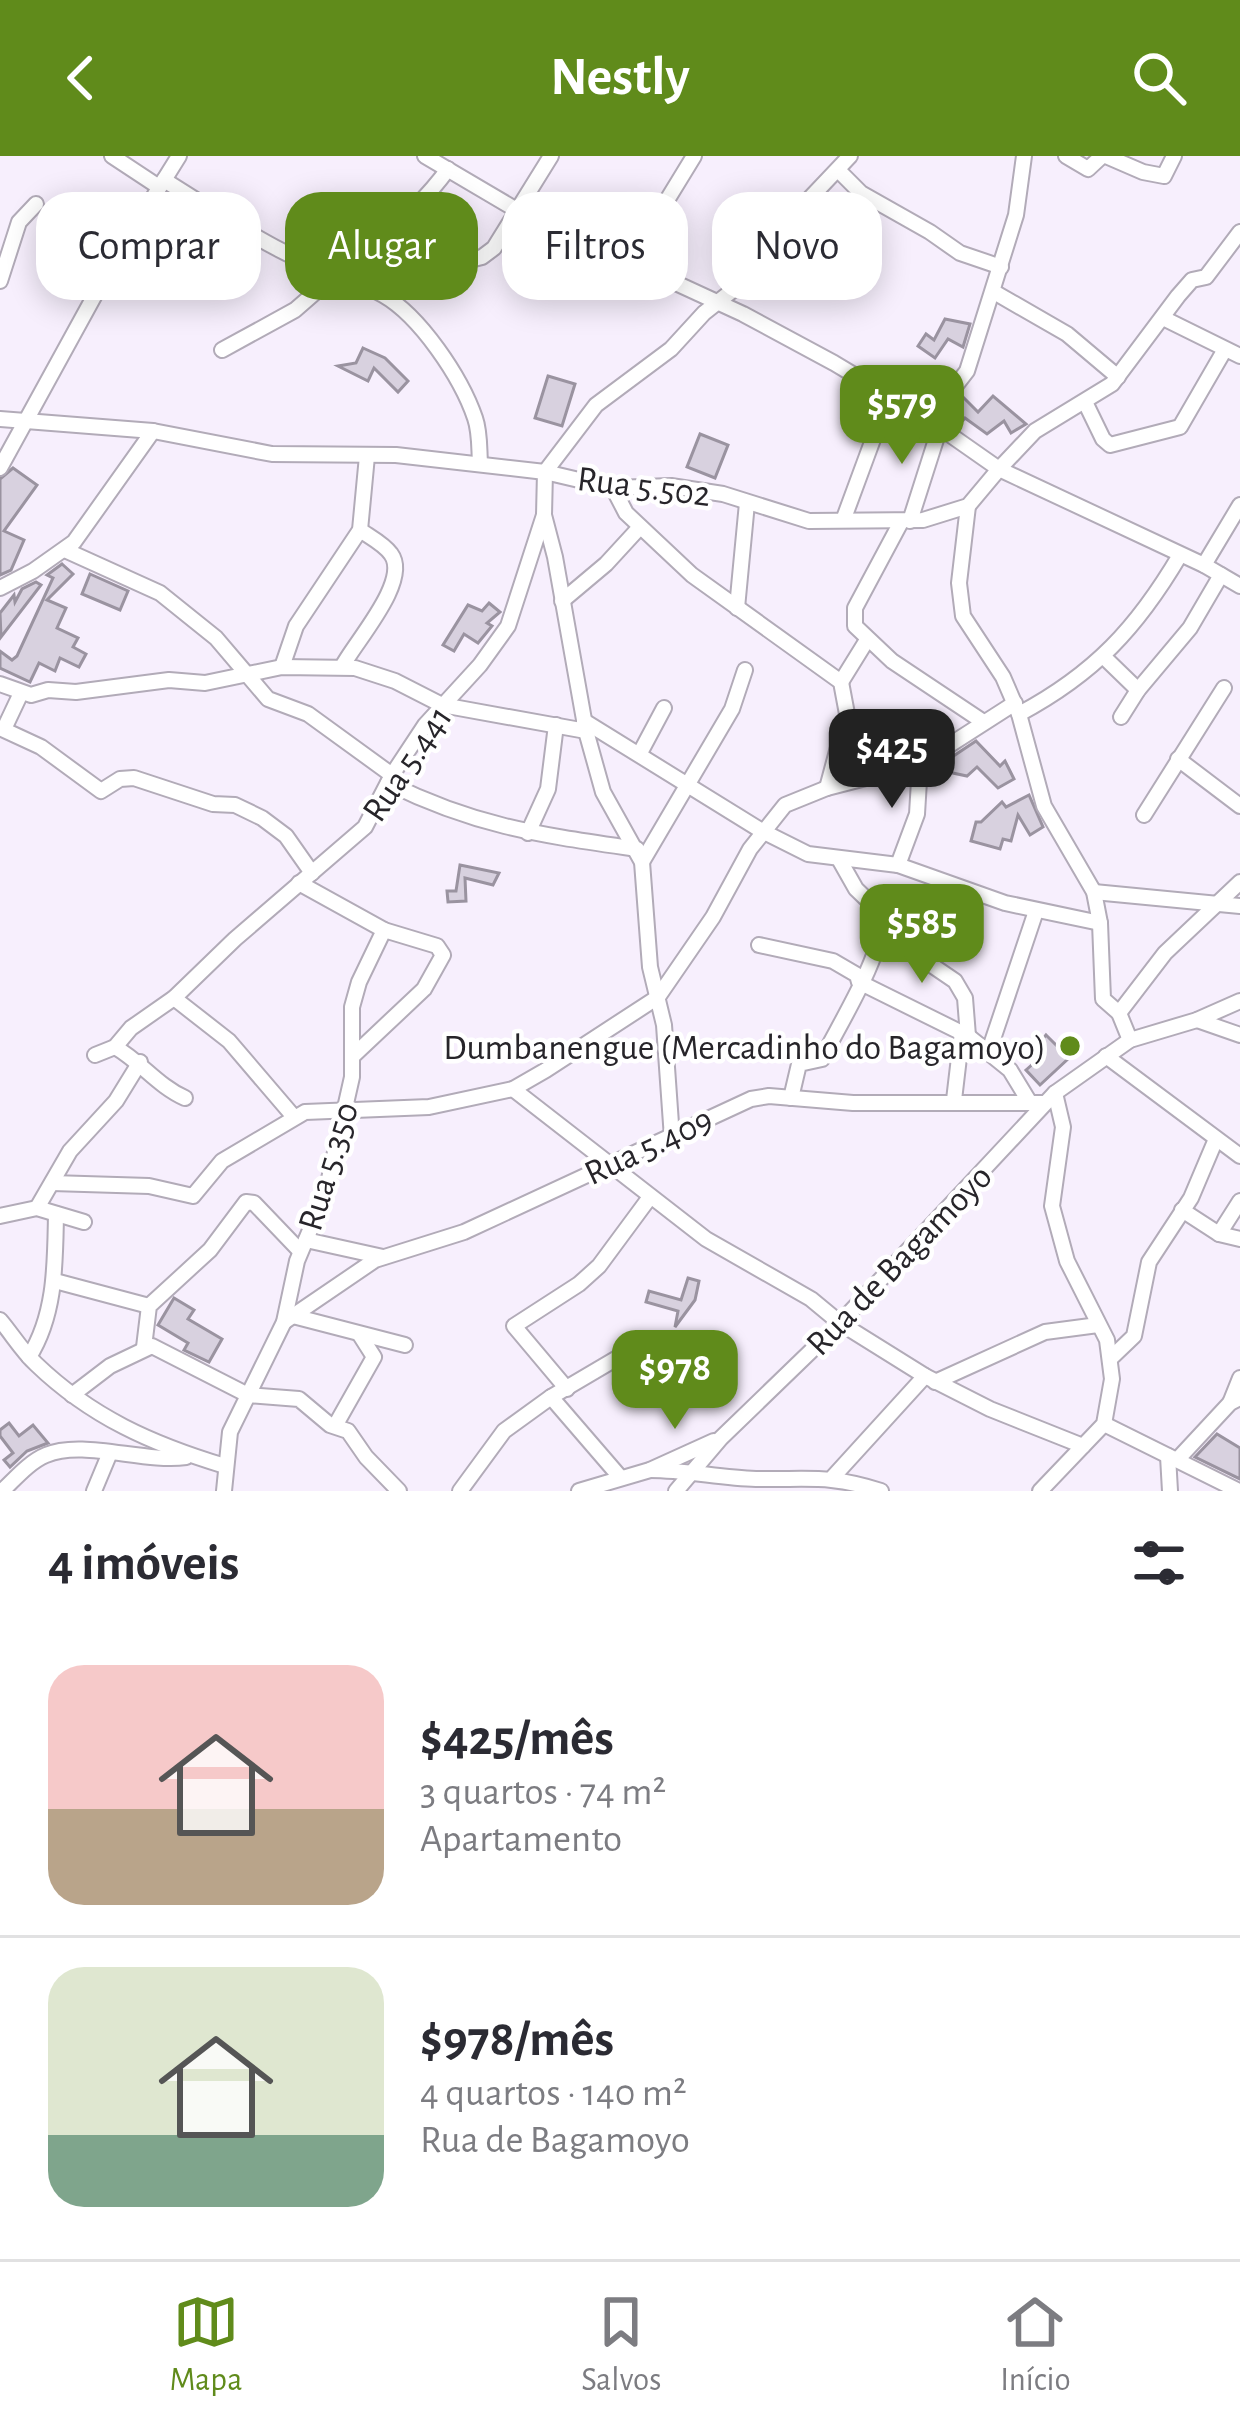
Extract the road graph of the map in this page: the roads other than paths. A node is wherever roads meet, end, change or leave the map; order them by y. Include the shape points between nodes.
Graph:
1 (112, 156) edge
2 (179, 156) edge
3 (425, 156) edge
4 (551, 156) edge
5 (694, 156) edge
6 (850, 156) edge
7 (1024, 156) edge
8 (1066, 156) edge
9 (1104, 156) edge
10 (1174, 156) edge
11 (448, 169) junction
12 (838, 170) junction
13 (161, 184) junction
14 (430, 192) edge
15 (535, 192) edge
16 (672, 192) edge
17 (502, 200) edge
18 (36, 203) dead end
19 (1240, 232) edge
20 (502, 240) edge
21 (285, 253) edge
22 (478, 259) edge
23 (1001, 267) junction
24 (0, 281) edge
25 (688, 289) edge
26 (994, 292) junction
27 (308, 300) edge
28 (388, 300) edge
29 (718, 302) junction
30 (1163, 318) junction
31 (222, 350) dead end
32 (1232, 354) edge
33 (1118, 377) junction
34 (890, 396) junction
35 (1086, 404) junction
36 (0, 419) edge
37 (27, 423) junction
38 (934, 424) junction
39 (153, 430) junction
40 (368, 456) junction
41 (480, 464) junction
42 (0, 468) edge
43 (999, 469) junction
44 (545, 472) junction
45 (613, 488) junction
46 (747, 503) junction
47 (1240, 505) edge
48 (968, 506) junction
49 (544, 515) junction
50 (844, 518) junction
51 (906, 522) junction
52 (640, 527) junction
53 (360, 530) junction
54 (65, 550) junction
55 (1180, 555) junction
56 (1204, 565) junction
57 (1221, 575) junction
58 (1240, 586) edge
59 (0, 588) edge
60 (562, 601) junction
61 (737, 608) junction
62 (867, 640) junction
63 (1104, 657) junction
64 (342, 667) junction
65 (283, 668) junction
66 (745, 670) dead end
67 (245, 675) junction
68 (841, 682) junction
69 (0, 684) edge
70 (1224, 688) dead end
71 (1138, 690) junction
72 (21, 693) junction
73 (442, 705) junction
74 (664, 708) dead end
75 (1017, 708) junction
76 (1121, 717) dead end
77 (982, 721) junction
78 (556, 725) junction
79 (585, 726) junction
80 (2, 729) edge
81 (640, 753) junction
82 (1178, 759) junction
83 (920, 764) junction
84 (390, 779) junction
85 (688, 783) junction
86 (827, 788) junction
87 (1240, 806) edge
88 (1144, 815) dead end
89 (762, 831) junction
90 (528, 833) junction
91 (640, 856) junction
92 (839, 860) junction
93 (898, 865) junction
94 (312, 872) junction
95 (1240, 882) edge
96 (299, 883) junction
97 (1094, 892) junction
98 (1219, 905) junction
99 (1240, 906) edge
100 (1036, 911) junction
101 (1100, 923) junction
102 (385, 930) junction
103 (883, 932) junction
104 (759, 944) dead end
105 (859, 982) junction
106 (658, 997) junction
107 (174, 998) junction
108 (1240, 1001) edge
109 (1119, 1013) junction
110 (1197, 1020) junction
111 (965, 1034) junction
112 (1240, 1035) edge
113 (1130, 1040) junction
114 (116, 1047) junction
115 (989, 1051) junction
116 (94, 1055) dead end
117 (354, 1055) junction
118 (1106, 1056) junction
119 (140, 1062) junction
120 (513, 1089) junction
121 (184, 1098) dead end
122 (791, 1098) junction
123 (1043, 1099) junction
124 (954, 1100) junction
125 (343, 1110) junction
126 (295, 1117) junction
127 (672, 1138) junction
128 (1216, 1138) junction
129 (1240, 1156) edge
130 (612, 1166) junction
131 (52, 1183) junction
132 (650, 1197) junction
133 (1240, 1201) edge
134 (37, 1208) junction
135 (1182, 1210) junction
136 (56, 1214) junction
137 (0, 1216) edge
138 (84, 1222) dead end
139 (1219, 1234) junction
140 (1240, 1238) edge
141 (303, 1246) junction
142 (383, 1257) junction
143 (55, 1281) junction
144 (149, 1306) junction
145 (289, 1319) junction
146 (0, 1320) edge
147 (840, 1323) junction
148 (1098, 1324) junction
149 (360, 1335) junction
150 (641, 1344) dead end
151 (405, 1346) dead end
152 (144, 1347) junction
153 (29, 1357) junction
154 (1112, 1358) junction
155 (1240, 1378) edge
156 (930, 1379) junction
157 (566, 1389) junction
158 (248, 1395) junction
159 (72, 1396) junction
160 (550, 1397) junction
161 (1235, 1400) edge
162 (1104, 1424) junction
163 (335, 1426) junction
164 (721, 1438) junction
165 (1083, 1446) junction
166 (110, 1455) junction
167 (192, 1456) junction
168 (1172, 1458) junction
169 (224, 1466) junction
170 (650, 1470) junction
171 (694, 1470) junction
172 (620, 1477) junction
173 (833, 1477) junction
174 (228, 1490) edge
175 (2, 1491) edge
176 (94, 1491) edge
177 (399, 1491) edge
178 (460, 1491) edge
179 (579, 1491) edge
180 (676, 1491) edge
181 (881, 1491) edge
182 (1040, 1491) edge
183 (1170, 1491) edge
184 (1239, 1491) edge

1 - 13 street
2 - 13 street
3 - 11 street
4 - 15 street
5 - 16 street
6 - 12 street
7 - 23 street
8 - 9 street via 1088,169
9 - 10 street via 1164,176
11 - 14 street
11 - 17 street
12 - 23 street via 861,193 965,256
12 - 29 street via 763,263
13 - 21 street
13 - 37 street
18 - 24 street via 19,222
19 - 30 street
20 - 22 street
23 - 26 street
25 - 29 street
26 - 33 street via 1066,334
26 - 38 street via 964,379
27 - 31 street
28 - 41 street via 442,358 477,423
29 - 34 street
29 - 44 street via 596,405
30 - 32 street
30 - 33 street
32 - 35 street via 1176,428 1110,445
33 - 35 street
34 - 38 street
34 - 50 street
35 - 43 street via 1035,431
36 - 37 street, Rua 5.502
37 - 39 street, Rua 5.502
37 - 42 street
38 - 43 street
38 - 51 street
39 - 40 street, Rua 5.502 via 272,454
39 - 54 street
40 - 41 street, Rua 5.502
40 - 53 street
41 - 44 street, Rua 5.502
43 - 48 street
43 - 55 street
44 - 45 street, Rua 5.502
44 - 49 street
45 - 46 street, Rua 5.502 via 671,486
45 - 52 street
46 - 50 street, Rua 5.502 via 799,520
46 - 61 street
47 - 56 street
48 - 51 street, Rua 5.502
48 - 75 street via 963,616
49 - 60 street
49 - 73 street, Rua 5.441 via 508,626
50 - 51 street, Rua 5.502
51 - 62 street via 854,608
52 - 60 street
52 - 61 street
53 - 64 street via 396,565 389,593
53 - 65 street via 296,626
54 - 59 street
54 - 67 street via 160,593 216,638
55 - 56 street
55 - 63 street
56 - 57 street
57 - 58 street
57 - 71 street
60 - 79 street
61 - 68 street
62 - 68 street
62 - 77 street
63 - 71 street
63 - 75 street via 1070,685
64 - 65 street
64 - 73 street
65 - 67 street
66 - 85 street
67 - 72 street
67 - 84 street via 268,699 308,714
68 - 86 street via 847,714
69 - 72 street
70 - 82 street
71 - 76 street
72 - 80 street
73 - 78 street
73 - 84 street, Rua 5.441
74 - 81 street
75 - 77 street
75 - 97 street via 1044,806
77 - 83 street
78 - 79 street
78 - 90 street via 548,789
79 - 81 street
79 - 91 street via 603,792
80 - 94 street via 41,746 100,791 134,778 236,805 275,826
81 - 85 street
82 - 87 street
82 - 88 street
83 - 86 street
83 - 93 street via 917,814
84 - 90 street via 436,807
84 - 94 street, Rua 5.441 via 365,827
85 - 89 street
85 - 91 street
86 - 89 street via 785,805
89 - 92 street
89 - 106 street
90 - 91 street
91 - 106 street
92 - 93 street
92 - 103 street via 883,915
93 - 100 street
94 - 96 street, Rua 5.441
95 - 98 street
96 - 102 street
96 - 107 street, Rua 5.441
97 - 98 street
97 - 101 street
98 - 99 street
98 - 109 street via 1165,953
100 - 101 street
100 - 115 street
101 - 109 street via 1103,999
102 - 117 street, Rua 5.350 via 352,1007
102 - 117 street via 443,955 424,988
103 - 105 street
103 - 111 street via 955,981
104 - 105 street via 833,962
105 - 111 street
105 - 122 street via 822,1059 800,1064
106 - 120 street
106 - 127 street
107 - 114 street, Rua 5.441
107 - 126 street via 229,1041
108 - 110 street, Rua de Bagamoyo
109 - 113 street
110 - 112 street
110 - 113 street, Rua de Bagamoyo
111 - 115 street
111 - 124 street
113 - 118 street, Rua de Bagamoyo
114 - 116 street, Rua 5.441
114 - 119 street
115 - 123 street
117 - 125 street, Rua 5.350
118 - 123 street, Rua de Bagamoyo
118 - 128 street
119 - 121 street
119 - 131 street
120 - 125 street via 429,1107
120 - 130 street
122 - 124 street, Rua 5.409
122 - 127 street, Rua 5.409 via 752,1099
123 - 124 street, Rua 5.409
123 - 147 street, Rua de Bagamoyo
123 - 148 street via 1063,1127 1052,1206 1067,1261
125 - 126 street
125 - 141 street, Rua 5.350 via 326,1192
126 - 131 street via 222,1161 193,1196
127 - 130 street, Rua 5.409
128 - 129 street
128 - 135 street
130 - 132 street
130 - 142 street, Rua 5.409 via 464,1232
131 - 134 street
132 - 147 street
132 - 157 street via 599,1266 514,1326
133 - 139 street
134 - 136 street
134 - 137 street
135 - 139 street
135 - 154 street via 1145,1270 1134,1336
136 - 138 street
136 - 143 street
139 - 140 street
141 - 142 street
141 - 144 street via 246,1202 210,1250
141 - 145 street, Rua 5.350
142 - 145 street, Rua 5.409
143 - 144 street
143 - 153 street
144 - 152 street
145 - 149 street
145 - 158 street, Rua 5.350
146 - 153 street
147 - 156 street
147 - 164 street, Rua de Bagamoyo
148 - 154 street
148 - 156 street via 1045,1332
149 - 151 street
149 - 163 street via 374,1357
150 - 157 street
152 - 158 street
152 - 159 street
153 - 159 street
154 - 162 street
155 - 161 street
156 - 165 street
156 - 173 street
157 - 160 street
158 - 163 street via 299,1399
158 - 169 street, Rua 5.350
159 - 167 street via 111,1423
160 - 172 street
160 - 178 street via 494,1442
161 - 168 street
162 - 165 street
162 - 168 street
163 - 177 street via 349,1431
164 - 170 street
164 - 171 street, Rua de Bagamoyo
165 - 182 street
166 - 167 street
166 - 175 street via 79,1449 42,1456
166 - 176 street
167 - 169 street
168 - 183 street
168 - 184 street
169 - 174 street, Rua 5.350
170 - 171 street
170 - 172 street
171 - 173 street
171 - 180 street, Rua de Bagamoyo
172 - 179 street
173 - 181 street

